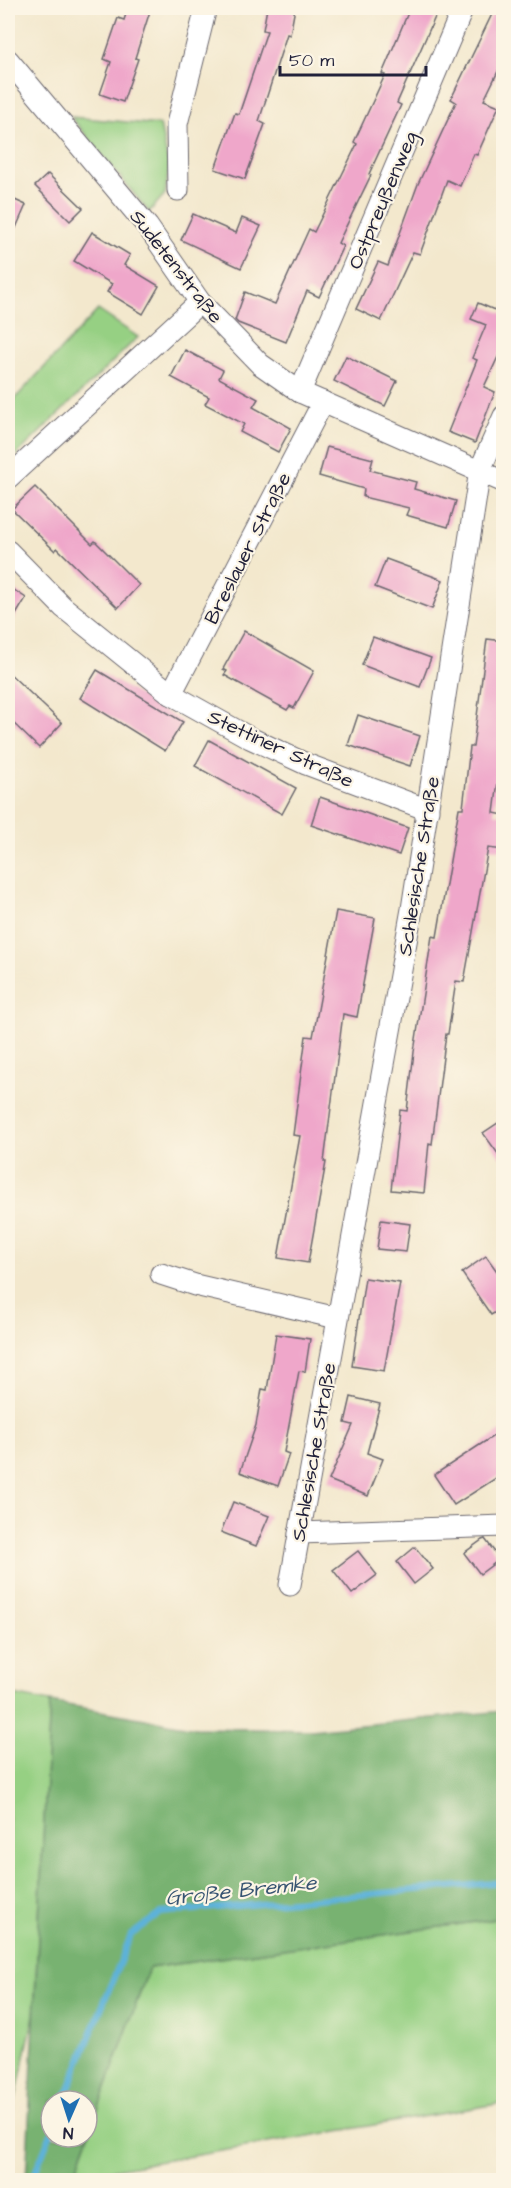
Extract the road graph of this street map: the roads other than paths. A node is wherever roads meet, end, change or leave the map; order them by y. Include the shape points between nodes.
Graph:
1 (206, 8) edge
2 (463, 8) edge
3 (8, 60) edge
4 (178, 190) dead end
5 (200, 302) junction
6 (300, 392) junction
7 (323, 402) junction
8 (504, 416) edge
9 (480, 470) junction
10 (8, 478) edge
11 (504, 482) edge
12 (8, 551) edge
13 (171, 694) junction
14 (428, 810) junction
15 (161, 1274) dead end
16 (337, 1318) junction
17 (504, 1526) edge
18 (299, 1533) junction
19 (290, 1585) dead end

1 - 4 street via 177,123
2 - 6 street, Ostpreußenweg
3 - 5 street, Sudetenstraße via 148,227
5 - 6 street, Sudetenstraße via 260,364
5 - 10 street
6 - 7 street, Sudetenstraße
7 - 9 street, Sudetenstraße
7 - 13 street, Breslauer Straße
8 - 9 street, Schlesische Straße
9 - 11 street, Sudetenstraße
9 - 14 street, Schlesische Straße
12 - 13 street, Stettiner Straße via 63,607
13 - 14 street, Stettiner Straße via 306,764
14 - 16 street, Schlesische Straße
15 - 16 street
16 - 18 street, Schlesische Straße
17 - 18 street
18 - 19 street, Schlesische Straße

